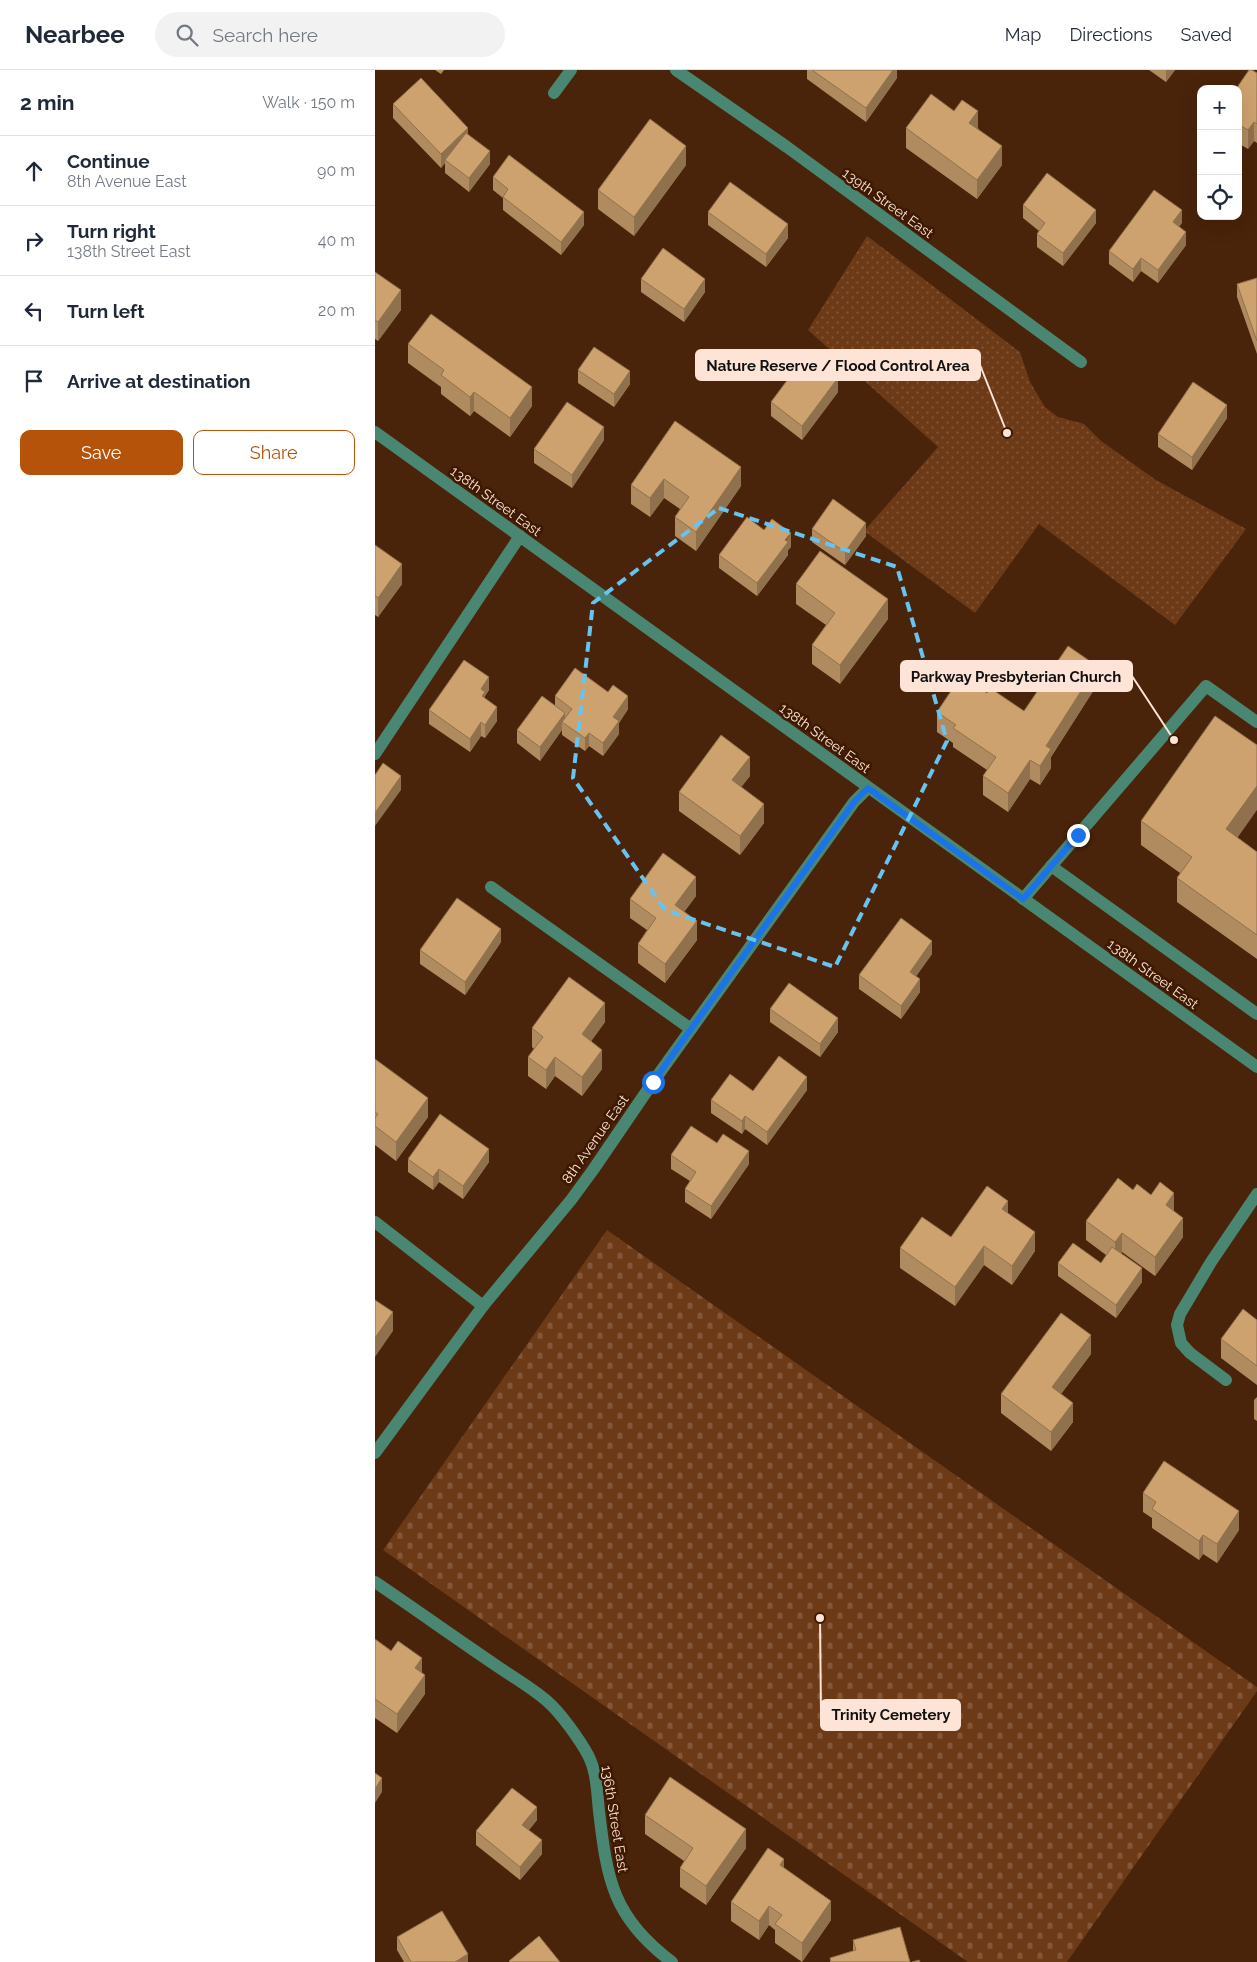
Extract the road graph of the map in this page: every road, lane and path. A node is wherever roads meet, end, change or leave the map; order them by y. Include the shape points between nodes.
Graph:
1 (571, 70) edge
2 (677, 70) edge
3 (554, 93) dead end
4 (1081, 362) dead end
5 (375, 432) edge
6 (520, 536) junction
7 (1257, 722) edge
8 (375, 754) edge
9 (868, 788) junction
10 (1051, 866) junction
11 (491, 887) dead end
12 (1023, 899) junction
13 (1257, 1014) edge
14 (691, 1029) junction
15 (1257, 1067) edge
16 (1257, 1194) edge
17 (375, 1222) edge
18 (483, 1306) junction
19 (1226, 1380) dead end
20 (375, 1454) edge
21 (375, 1582) edge
22 (672, 1962) edge

1 - 3 street
2 - 4 street, 139th Street East
5 - 6 street, 138th Street East
6 - 8 street
6 - 9 street, 138th Street East
7 - 10 street via 1207,686
9 - 12 street, 138th Street East
9 - 14 street, 8th Avenue East via 854,802
10 - 12 street
10 - 13 street
11 - 14 street
12 - 15 street, 138th Street East
14 - 18 street, 8th Avenue East via 571,1200
16 - 19 street via 1207,1269 1180,1314 1177,1325 1181,1343
17 - 18 street
18 - 20 street, 8th Avenue East
21 - 22 street, 136th Street East via 547,1701 570,1729 589,1756 595,1775 609,1880 616,1898 646,1940

